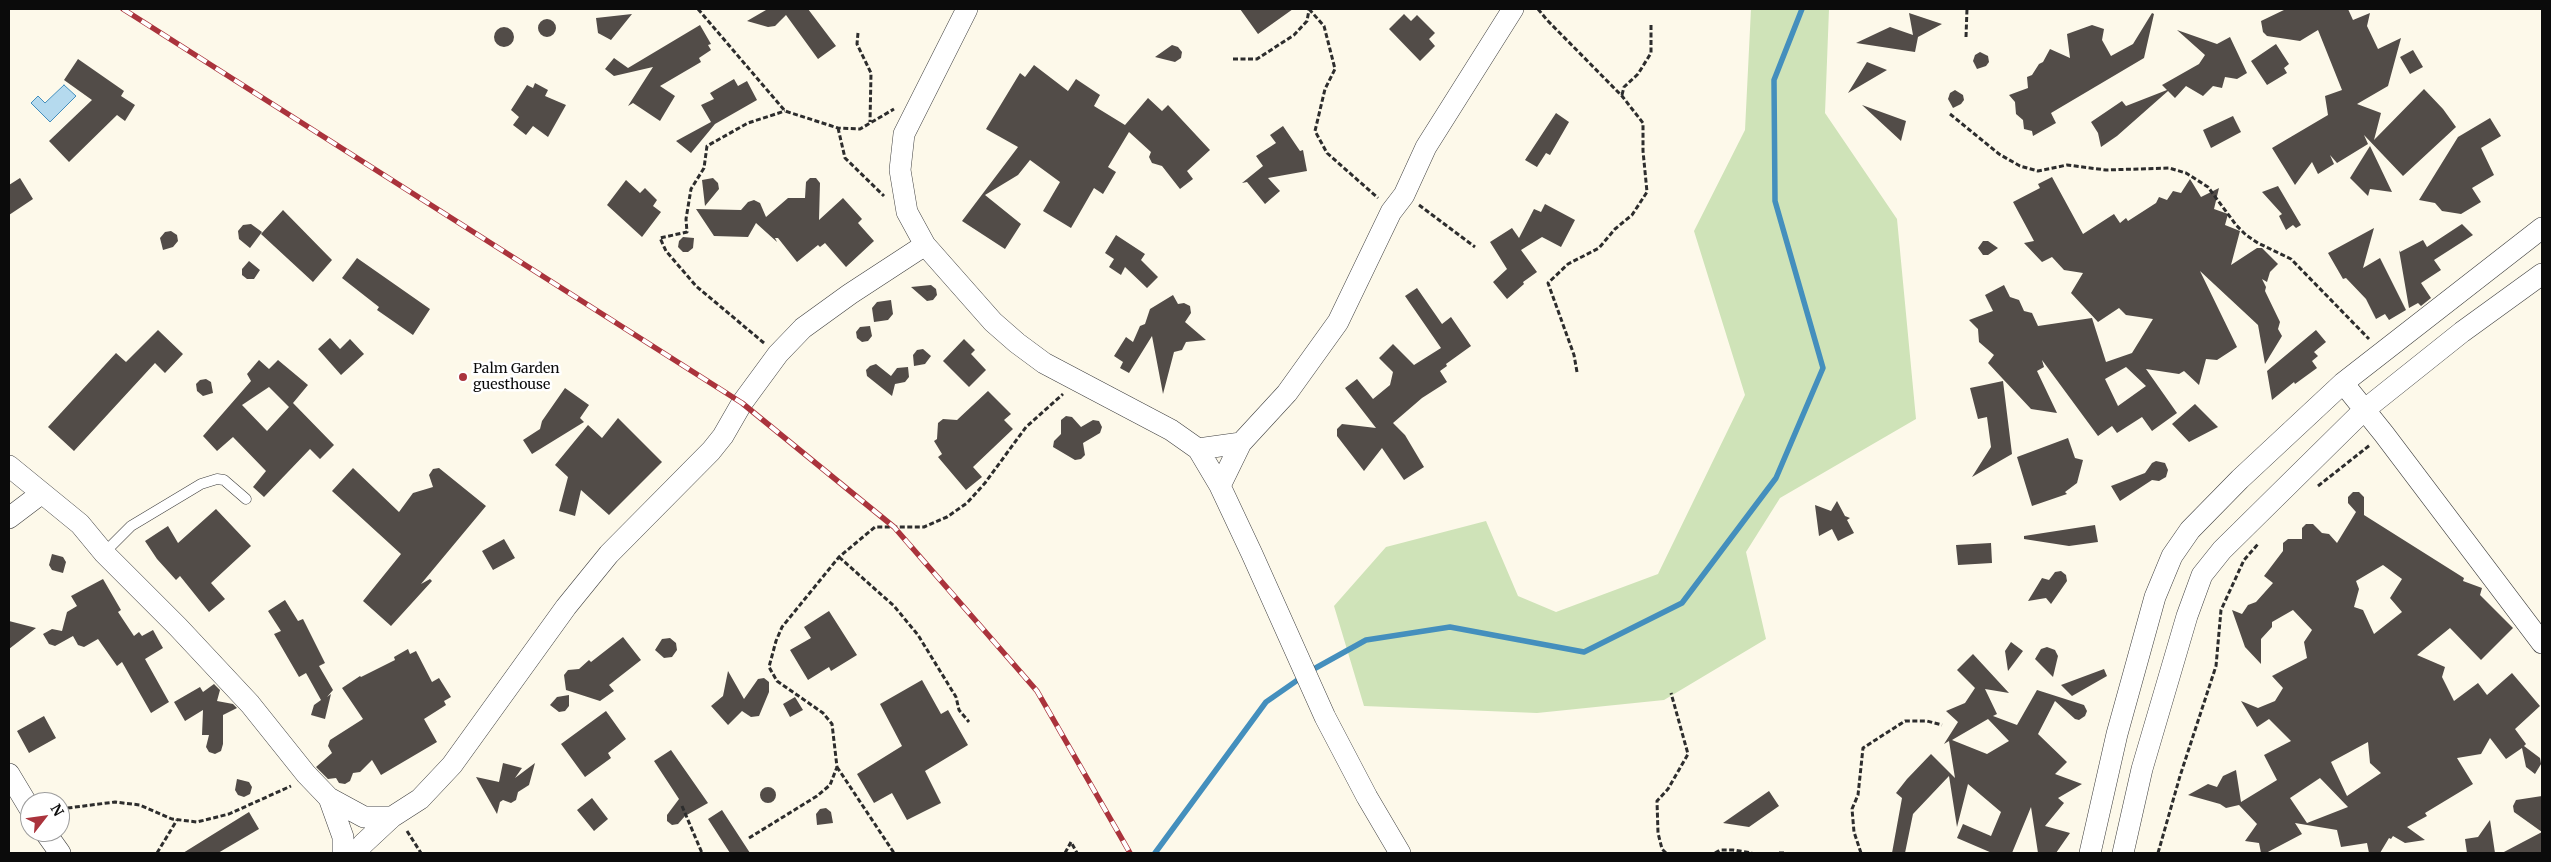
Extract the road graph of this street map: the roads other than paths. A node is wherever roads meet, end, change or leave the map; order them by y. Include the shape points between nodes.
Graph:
1 (967, 9) edge
2 (1513, 9) edge
3 (2542, 228) edge
4 (925, 244) junction
5 (2542, 274) edge
6 (2343, 383) junction
7 (2363, 411) junction
8 (1241, 443) junction
9 (1198, 449) junction
10 (9, 466) edge
11 (1220, 486) junction
12 (42, 493) junction
13 (246, 499) dead end
14 (9, 518) edge
15 (104, 554) junction
16 (2542, 643) edge
17 (9, 774) edge
18 (20, 792) edge
19 (329, 798) junction
20 (394, 815) junction
21 (52, 842) edge
22 (60, 853) edge
23 (343, 853) edge
24 (357, 853) edge
25 (1400, 853) edge
26 (2090, 853) edge
27 (2123, 853) edge

1 - 4 street via 904,134 900,170 907,212
2 - 8 street via 1426,148 1338,322 1287,393
3 - 6 street
4 - 9 street via 999,327 1044,364 1171,430
4 - 20 street via 803,328 778,354 712,450 609,554 566,607 452,766 420,799
5 - 7 street via 2462,332
6 - 7 street
6 - 26 street via 2240,479 2190,530 2172,556 2155,597 2133,673
7 - 16 street via 2384,434
7 - 27 street via 2222,550 2202,575 2142,769
8 - 9 street
8 - 11 street
9 - 11 street
10 - 12 street
11 - 25 street via 1325,717
12 - 14 street
12 - 15 street via 80,524
13 - 15 lane via 224,480 206,482 131,526
15 - 19 street via 178,626 250,704
17 - 18 street
19 - 20 street via 364,817
19 - 23 street via 343,837
20 - 24 street
21 - 22 street

